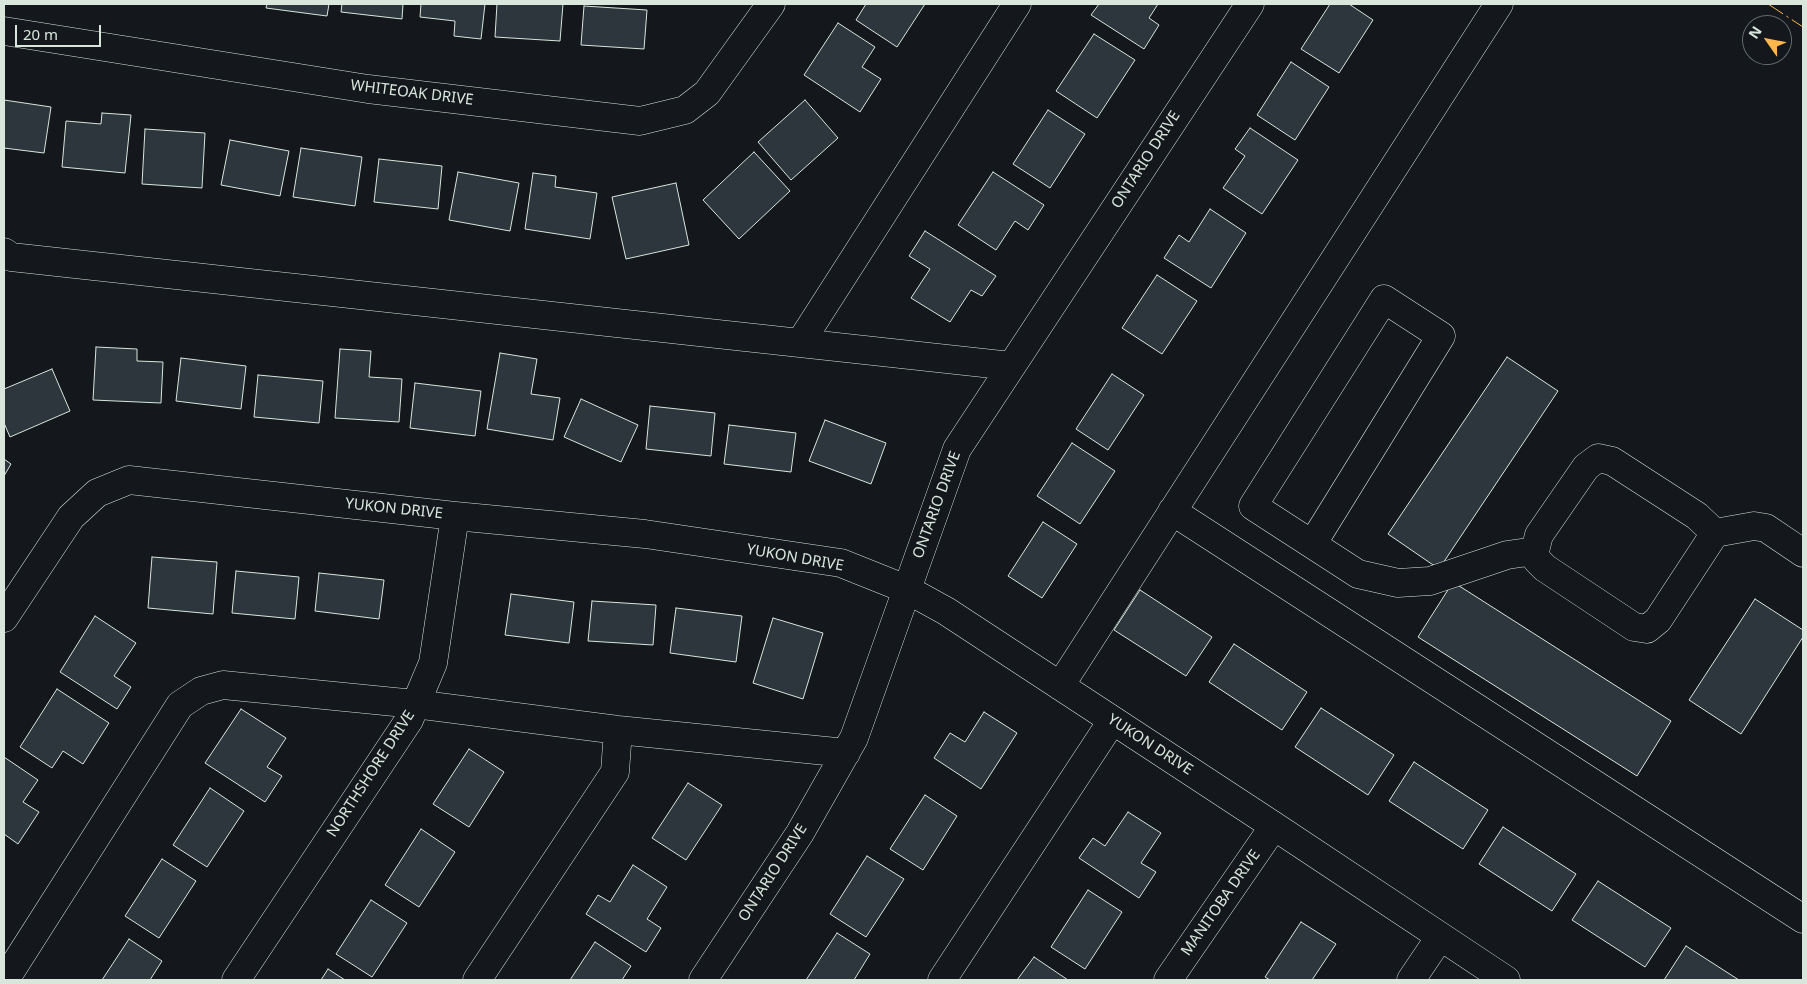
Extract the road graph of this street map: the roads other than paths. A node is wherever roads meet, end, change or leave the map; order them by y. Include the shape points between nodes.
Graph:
1 (771, 4) edge
2 (1017, 4) edge
3 (1250, 4) edge
4 (1499, 4) edge
5 (4, 31) edge
6 (6, 260) edge
7 (800, 343) junction
8 (1011, 366) junction
9 (1172, 510) junction
10 (455, 516) junction
11 (1715, 533) junction
12 (1313, 543) junction
13 (1535, 551) junction
14 (1803, 553) edge
15 (906, 589) junction
16 (4, 618) edge
17 (1060, 686) junction
18 (415, 704) junction
19 (1112, 721) junction
20 (618, 730) junction
21 (846, 753) junction
22 (1274, 826) junction
23 (1803, 919) edge
24 (1440, 937) junction
25 (5, 980) edge
26 (236, 980) edge
27 (477, 980) edge
28 (703, 980) edge
29 (942, 980) edge
30 (1168, 980) edge
31 (1411, 980) edge
32 (1506, 980) edge

1 - 5 street, WHITEOAK DRIVE via 707,93 685,110 640,121 368,89
2 - 7 street
3 - 8 street, ONTARIO DRIVE
4 - 9 street
6 - 7 street
7 - 8 street
8 - 15 street, ONTARIO DRIVE via 957,449
9 - 17 street
9 - 23 street
10 - 15 street, YUKON DRIVE via 645,534 841,564
10 - 16 street, YUKON DRIVE via 129,480 97,493 71,517
10 - 18 street, NORTHSHORE DRIVE via 433,662
11 - 13 street via 1696,516 1612,461 1598,458 1586,467 1539,535
11 - 13 street via 1658,620 1648,629 1634,626 1545,568 1537,560
11 - 14 street via 1754,526 1766,528
12 - 12 street via 1441,336 1384,299 1252,506
12 - 13 street via 1358,574 1398,583 1430,581 1507,555
15 - 17 street, YUKON DRIVE via 946,611
15 - 21 street, ONTARIO DRIVE
17 - 19 street, YUKON DRIVE
18 - 20 street
18 - 25 street via 223,685 201,691 180,705
18 - 26 street, NORTHSHORE DRIVE via 409,720
19 - 22 street, YUKON DRIVE
19 - 29 street
20 - 21 street
20 - 27 street via 615,772
21 - 28 street, ONTARIO DRIVE via 800,833
22 - 24 street, YUKON DRIVE
22 - 30 street, MANITOBA DRIVE
24 - 31 street
24 - 32 street, YUKON DRIVE

